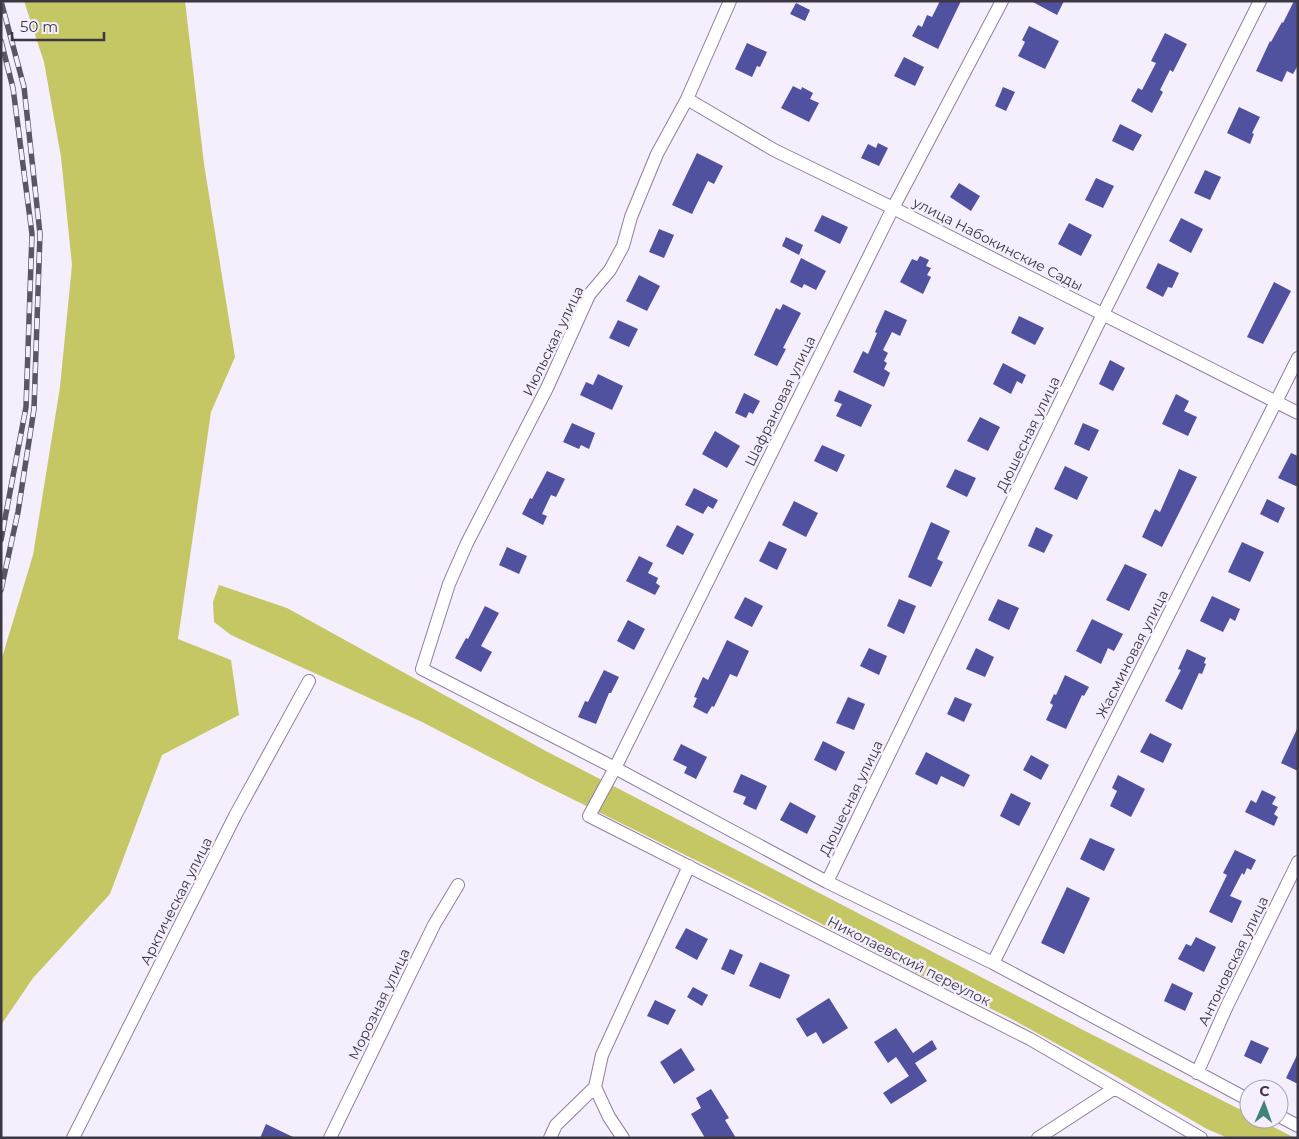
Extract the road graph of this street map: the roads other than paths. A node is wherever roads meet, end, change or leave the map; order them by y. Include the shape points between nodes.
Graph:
1 (730, 1) edge
2 (1002, 1) edge
3 (1260, 1) edge
4 (687, 99) junction
5 (893, 208) junction
6 (1103, 314) junction
7 (1298, 358) edge
8 (1276, 401) junction
9 (1298, 413) edge
10 (310, 681) dead end
11 (615, 768) junction
12 (589, 816) joint
13 (1298, 862) edge
14 (688, 866) junction
15 (827, 882) junction
16 (458, 885) dead end
17 (993, 963) junction
18 (1197, 1073) junction
19 (596, 1087) junction
20 (1115, 1088) junction
21 (1239, 1095) edge
22 (74, 1138) edge
23 (330, 1138) edge
24 (550, 1138) edge
25 (623, 1138) edge
26 (1038, 1138) edge
27 (1201, 1138) edge

1 - 4 street, Июльская улица
2 - 5 street, Шафрановая улица
3 - 6 street, Дюшесная улица
4 - 5 street, улица Набокинские Сады via 774,150
4 - 11 street, Июльская улица via 657,154 622,246 610,270 589,295 548,388 467,542 448,584 422,669
5 - 6 street, улица Набокинские Сады
5 - 11 street, Шафрановая улица
6 - 8 street, улица Набокинские Сады
6 - 15 street, Дюшесная улица
7 - 8 street, Жасминовая улица
8 - 9 street, улица Набокинские Сады
8 - 17 street, Жасминовая улица
10 - 22 street, Арктическая улица via 235,816
11 - 12 street, Шафрановая улица
11 - 15 street
12 - 14 street, Николаевский переулок
13 - 18 street, Антоновская улица
14 - 19 street via 602,1055
14 - 20 street, Николаевский переулок via 1030,1039
15 - 17 street
16 - 23 street, Морозная улица via 434,925
17 - 18 street
18 - 21 street
19 - 24 street via 556,1125
19 - 25 street
20 - 26 street
20 - 27 street, Николаевский переулок

